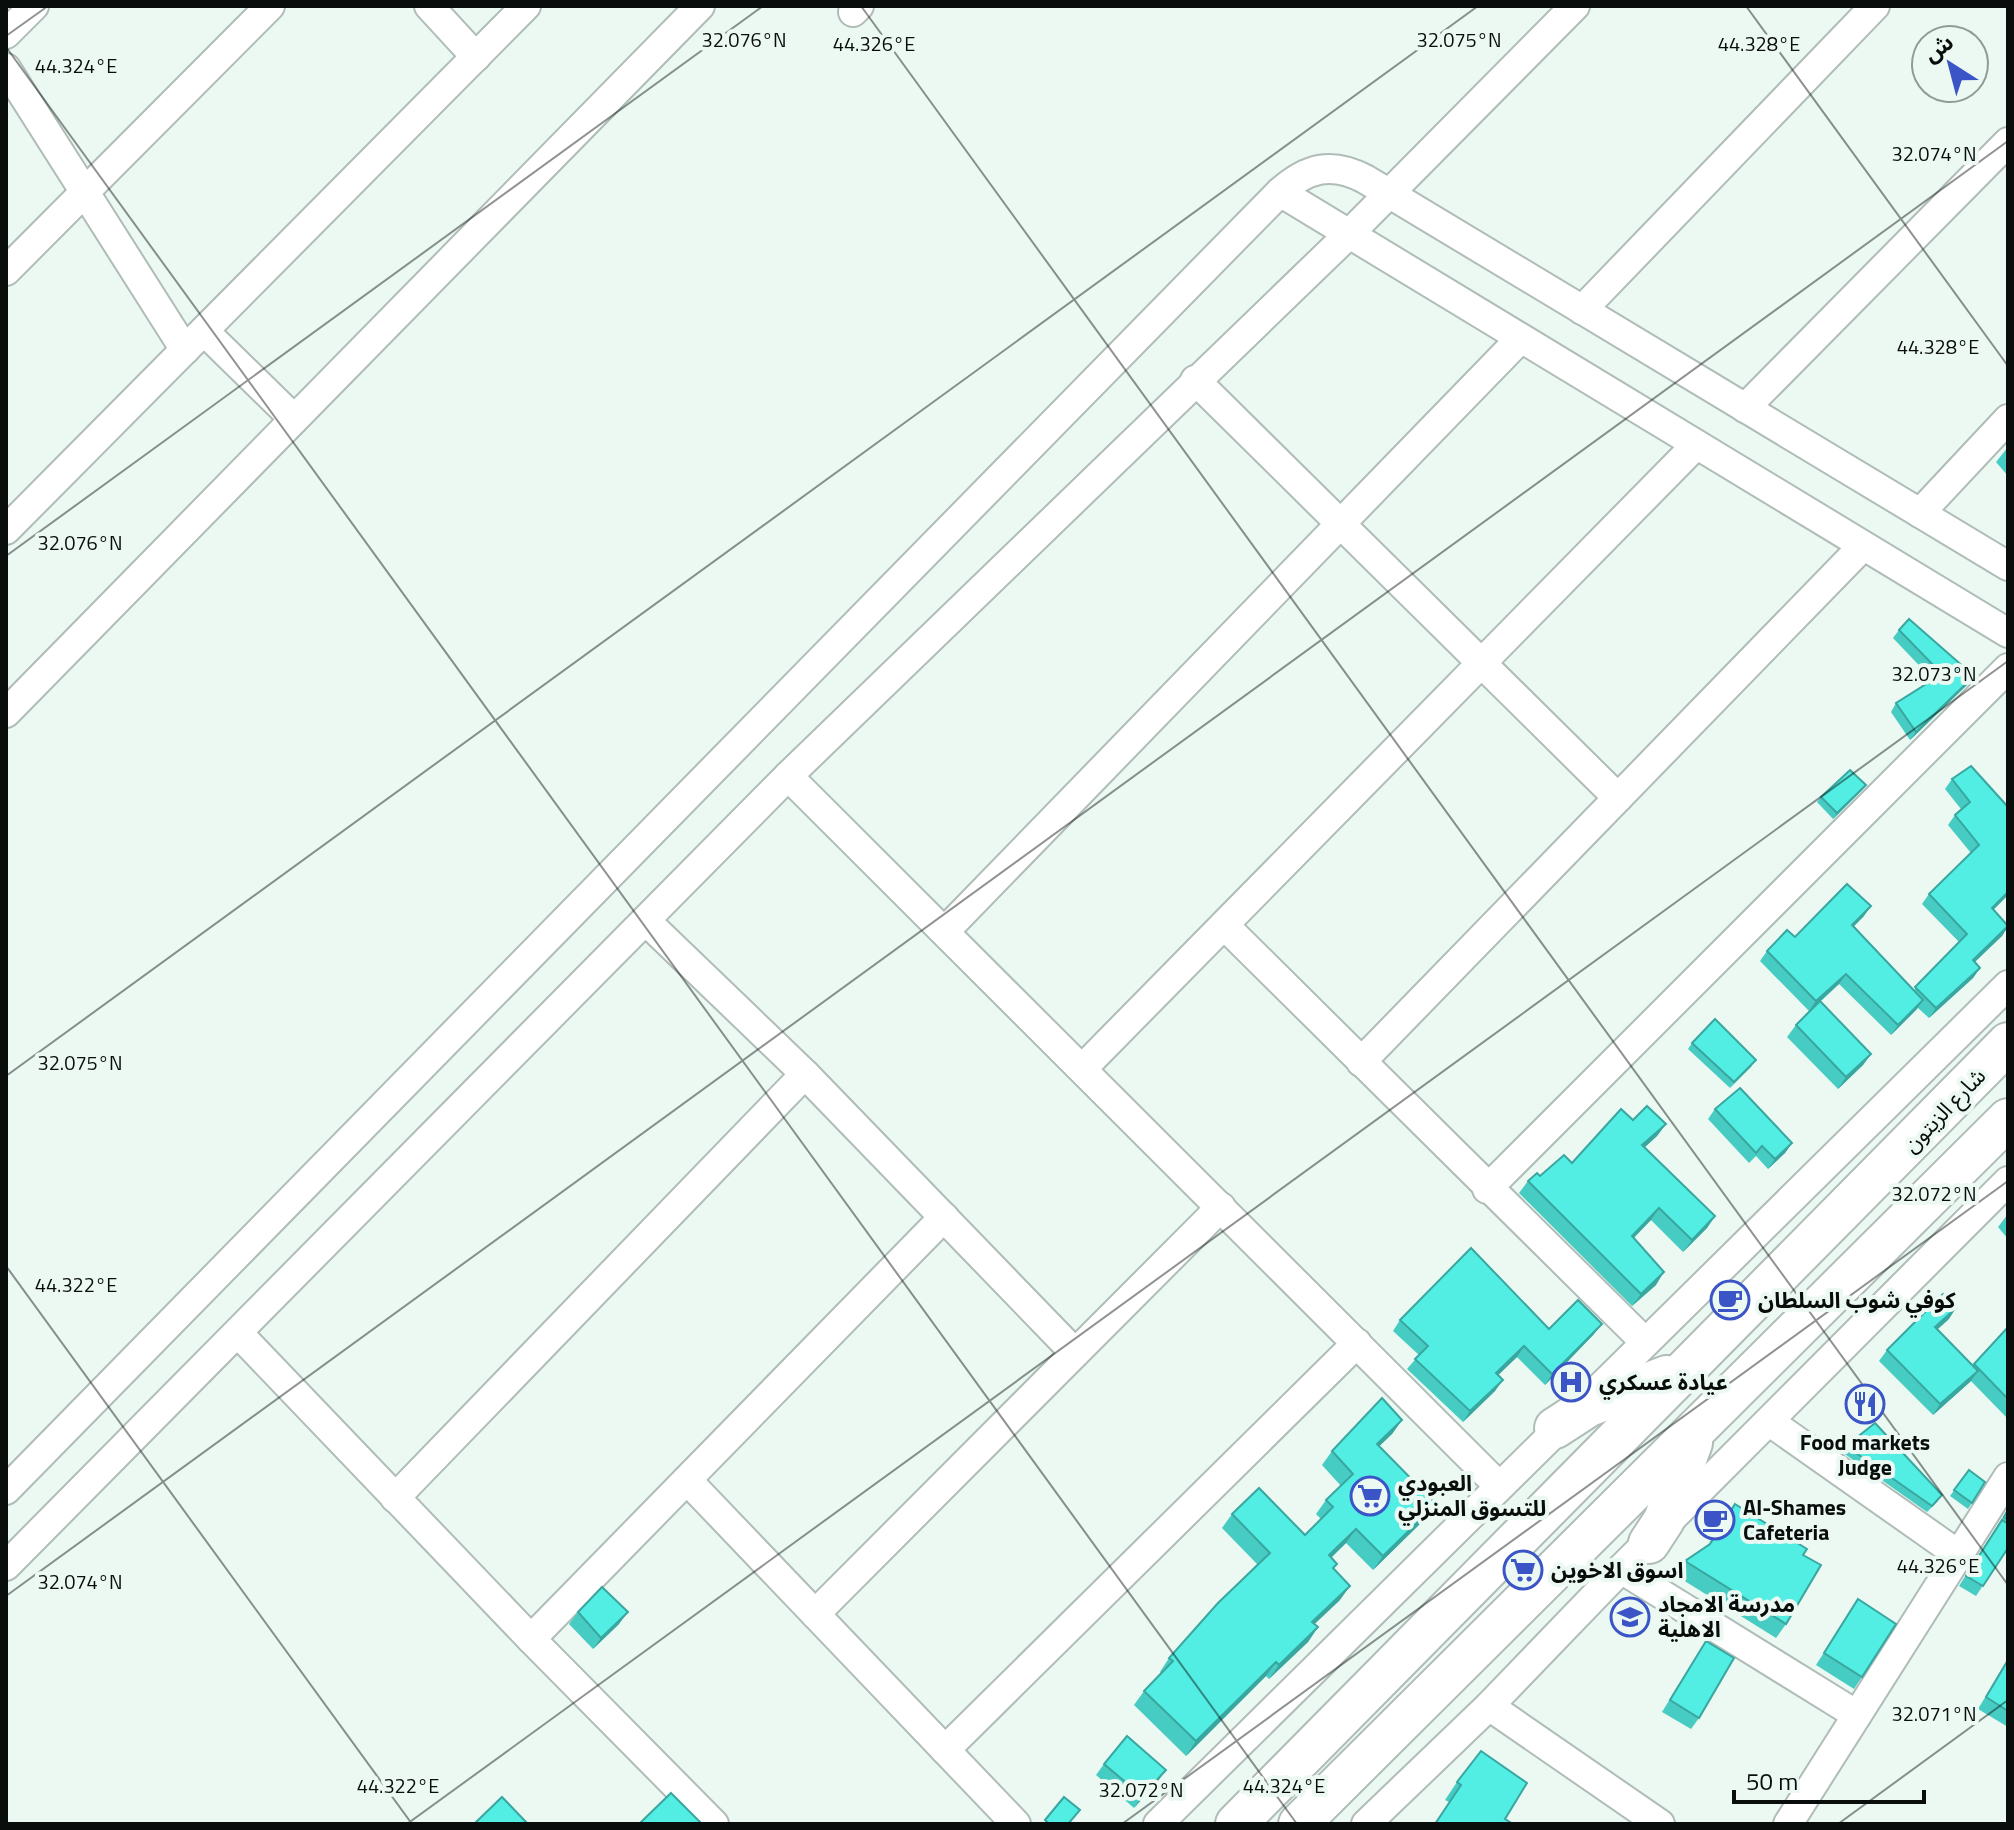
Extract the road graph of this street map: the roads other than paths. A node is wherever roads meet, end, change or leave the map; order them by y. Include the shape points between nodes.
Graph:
1 (34, 6) edge
2 (270, 6) edge
3 (429, 6) edge
4 (526, 6) edge
5 (700, 6) edge
6 (1575, 6) edge
7 (1875, 6) edge
8 (6, 34) edge
9 (476, 57) junction
10 (6, 68) edge
11 (2008, 142) edge
12 (84, 192) junction
13 (1280, 192) junction
14 (1389, 194) junction
15 (1348, 235) junction
16 (6, 271) edge
17 (1582, 310) junction
18 (1520, 339) junction
19 (194, 340) junction
20 (1195, 380) junction
21 (1745, 408) junction
22 (294, 419) junction
23 (2008, 419) edge
24 (1696, 445) junction
25 (1920, 513) junction
26 (1340, 524) junction
27 (6, 530) edge
28 (1863, 546) junction
29 (2008, 566) edge
30 (2008, 633) edge
31 (1481, 663) junction
32 (2008, 668) edge
33 (6, 713) edge
34 (788, 776) junction
35 (1618, 798) junction
36 (646, 921) junction
37 (1224, 925) junction
38 (946, 930) junction
39 (2008, 985) edge
40 (2008, 1043) edge
41 (1361, 1062) junction
42 (1083, 1068) junction
43 (805, 1074) junction
44 (2008, 1119) edge
45 (1893, 1162) junction
46 (2008, 1181) edge
47 (1487, 1189) junction
48 (1928, 1201) junction
49 (1221, 1207) junction
50 (944, 1217) junction
51 (1817, 1237) junction
52 (1856, 1269) junction
53 (239, 1334) junction
54 (1645, 1342) junction
55 (1357, 1343) junction
56 (1709, 1346) junction
57 (1075, 1353) junction
58 (1770, 1422) junction
59 (1702, 1425) junction
60 (1555, 1428) junction
61 (2008, 1477) edge
62 (687, 1480) junction
63 (1498, 1485) junction
64 (6, 1490) edge
65 (395, 1498) junction
66 (1959, 1555) junction
67 (1635, 1556) junction
68 (6, 1566) edge
69 (815, 1614) junction
70 (531, 1639) junction
71 (1489, 1706) junction
72 (1857, 1715) junction
73 (945, 1750) junction
74 (714, 1824) edge
75 (1016, 1824) edge
76 (1158, 1824) edge
77 (1236, 1824) edge
78 (1299, 1824) edge
79 (1366, 1824) edge
80 (1660, 1824) edge
81 (1788, 1824) edge

1 - 8 street
2 - 12 street
3 - 9 street
4 - 9 street
5 - 22 street
6 - 14 street
7 - 17 street
9 - 19 street
10 - 12 street
11 - 21 street
12 - 16 street
12 - 19 street
13 - 14 street via 1318,168 1347,170
13 - 15 street
13 - 64 street
14 - 15 street
14 - 17 street
15 - 18 street
15 - 20 street
17 - 21 street
18 - 24 street
18 - 26 street
19 - 22 street
19 - 27 street
20 - 26 street
20 - 34 street
21 - 25 street
22 - 33 street
23 - 25 street
24 - 28 street
24 - 31 street
25 - 29 street
26 - 31 street
26 - 38 street
28 - 30 street
28 - 35 street
31 - 35 street
31 - 37 street
32 - 47 street
34 - 36 street
34 - 38 street
35 - 41 street
36 - 43 street
36 - 53 street
37 - 41 street
37 - 42 street
38 - 42 street
39 - 54 street
40 - 45 main road, شارع الزيتون
41 - 47 street
42 - 49 street
43 - 50 street
43 - 65 street
44 - 48 main road
45 - 48 main road via 1895,1187 1903,1196
45 - 51 main road, شارع الزيتون
46 - 58 street
47 - 54 street
48 - 52 main road
49 - 55 street
49 - 57 street
50 - 57 street
50 - 62 street
51 - 52 main road via 1830,1234 1851,1245
51 - 56 main road, شارع الزيتون
52 - 59 main road
53 - 65 street
53 - 68 street
54 - 60 street
55 - 63 street
55 - 73 street
56 - 60 main road via 1667,1377 1589,1406
56 - 77 main road
57 - 69 street
58 - 66 street
58 - 67 street
59 - 67 main road via 1689,1446 1664,1520
59 - 78 main road
60 - 63 street
61 - 66 street
62 - 69 street
62 - 70 street
63 - 76 street
65 - 70 street
66 - 72 street
67 - 71 street
67 - 72 street
69 - 73 street
70 - 74 street
71 - 79 street
71 - 80 street
72 - 81 street
73 - 75 street

